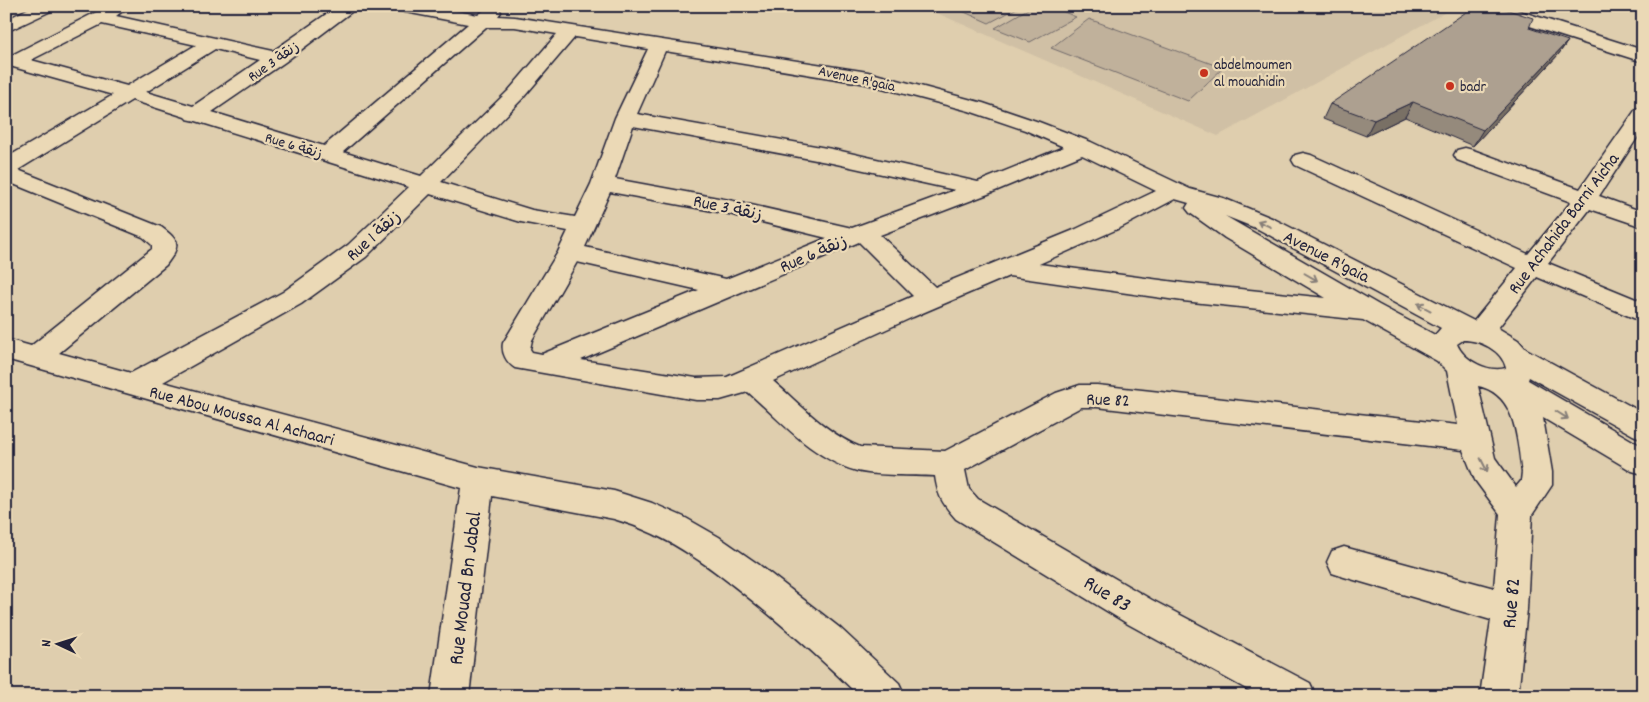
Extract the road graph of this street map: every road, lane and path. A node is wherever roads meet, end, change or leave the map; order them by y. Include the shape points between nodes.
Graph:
1 (10, 6) edge
2 (47, 6) edge
3 (122, 6) edge
4 (350, 6) edge
5 (400, 6) edge
6 (1485, 6) edge
7 (1547, 6) edge
8 (6, 8) edge
9 (484, 13) edge
10 (101, 18) junction
11 (1535, 21) junction
12 (6, 27) edge
13 (570, 31) junction
14 (213, 43) junction
15 (659, 45) junction
16 (1643, 56) edge
17 (278, 58) junction
18 (11, 60) edge
19 (129, 94) junction
20 (1643, 113) edge
21 (194, 115) junction
22 (625, 118) junction
23 (1083, 147) junction
24 (327, 155) junction
25 (1465, 156) dead end
26 (1303, 160) dead end
27 (6, 168) edge
28 (6, 173) edge
29 (602, 184) junction
30 (427, 185) junction
31 (980, 189) junction
32 (1178, 192) junction
33 (1586, 198) junction
34 (1643, 220) edge
35 (582, 226) junction
36 (858, 234) junction
37 (570, 252) junction
38 (1531, 265) junction
39 (1008, 268) junction
40 (729, 288) junction
41 (932, 299) junction
42 (1370, 312) junction
43 (1643, 312) edge
44 (1474, 331) junction
45 (6, 349) edge
46 (36, 357) junction
47 (1454, 360) junction
48 (544, 364) junction
49 (1508, 372) junction
50 (752, 379) junction
51 (133, 385) junction
52 (1643, 427) edge
53 (1475, 439) junction
54 (1643, 462) edge
55 (948, 464) junction
56 (478, 480) junction
57 (1516, 511) junction
58 (1344, 562) dead end
59 (1510, 609) junction
60 (450, 696) edge
61 (886, 696) edge
62 (1297, 696) edge
63 (1499, 696) edge

1 - 8 street
2 - 12 street
3 - 10 street
4 - 17 street, Rue 3 زنقة
5 - 9 street, Avenue R'gaia
6 - 11 street
7 - 11 street
9 - 13 street, Avenue R'gaia
9 - 24 street
10 - 14 street
10 - 18 street
11 - 16 street
13 - 15 street, Avenue R'gaia
13 - 30 street, Rue 1 زنقة via 516,94
14 - 17 street
14 - 19 street
15 - 22 street
15 - 23 street, Avenue R'gaia via 868,78 976,107
17 - 21 street, Rue 3 زنقة
18 - 19 street, Rue 6 زنقة
19 - 21 street, Rue 6 زنقة
19 - 27 street
20 - 33 street, Rue Achahida Barni Aicha
21 - 24 street, Rue 6 زنقة via 280,133
22 - 29 street
22 - 31 street via 832,156
23 - 31 street, Rue 6 زنقة
23 - 32 street, Avenue R'gaia
24 - 30 street, Rue 6 زنقة
25 - 33 street
26 - 38 street
28 - 46 street via 152,232 165,242 164,250 157,259
29 - 35 street
29 - 36 street, Rue 3 زنقة
30 - 35 street, Rue 6 زنقة via 529,217
30 - 51 street, Rue 1 زنقة via 357,251 315,284
31 - 36 street, Rue 6 زنقة
32 - 39 street
32 -> 42 street, Avenue R'gaia via 1234,233
44 -> 32 street, Avenue R'gaia via 1292,237 1236,211
33 - 34 street
33 - 38 street, Rue Achahida Barni Aicha
35 - 37 street
36 - 40 street, Rue 6 زنقة
36 - 41 street
37 - 40 street
37 - 48 street via 516,346 519,358
38 - 43 street
38 - 44 street, Rue Achahida Barni Aicha
39 - 41 street
39 - 42 street via 1183,292
40 - 48 street, Rue 6 زنقة
41 - 50 street
42 - 47 street, Avenue R'gaia
44 - 47 street via 1455,331 1446,336 1443,344
44 - 49 street, Avenue R'gaia via 1496,338 1508,347
45 - 46 street, Rue Abou Moussa Al Achaari
46 - 51 street, Rue Abou Moussa Al Achaari
47 - 49 street, Avenue R'gaia via 1479,376
47 - 53 street
48 - 50 street via 700,390 724,390
49 - 52 street
49 -> 54 street via 1568,419
49 - 57 street via 1528,417 1535,454 1536,485
50 - 55 street via 798,422 849,456
51 - 56 street, Rue Abou Moussa Al Achaari
53 - 55 street, Rue 82 via 1117,397 1080,396
53 -> 57 street via 1486,471
55 - 62 street, Rue 83 via 954,495 967,509 1140,612
56 - 60 street, Rue Mouad Bn Jabal
56 - 61 street, Rue Abou Moussa Al Achaari via 614,505 672,527 746,575 827,640
57 - 59 street, Rue 82
58 - 59 street
59 - 63 street, Rue 82

